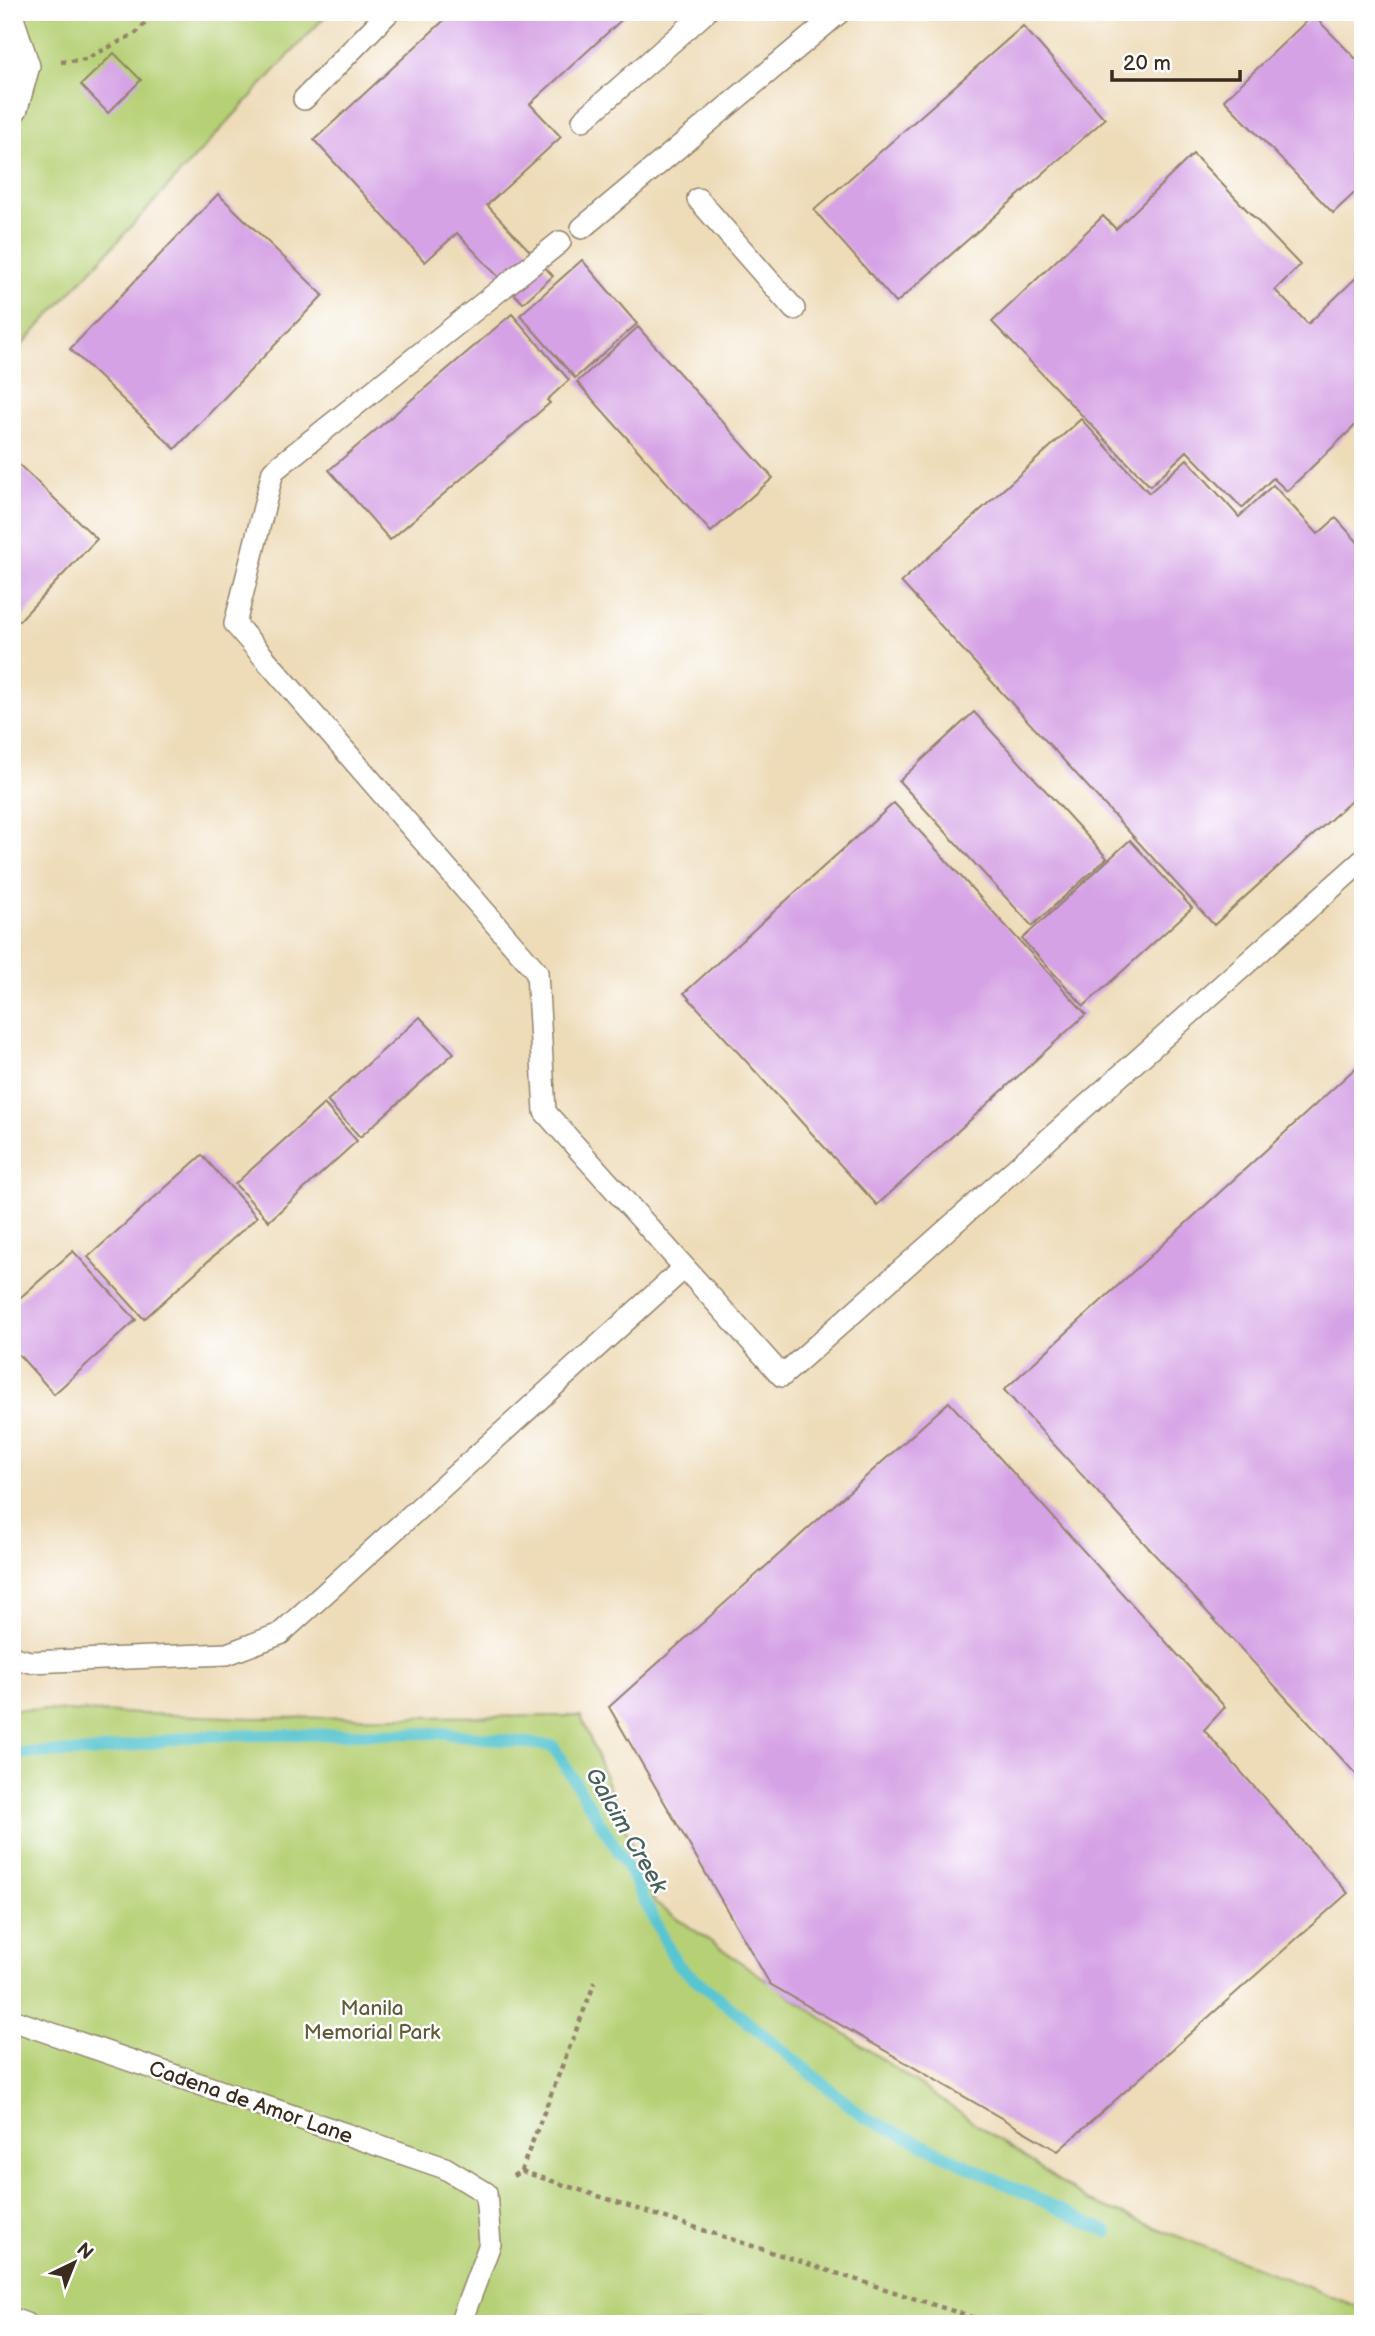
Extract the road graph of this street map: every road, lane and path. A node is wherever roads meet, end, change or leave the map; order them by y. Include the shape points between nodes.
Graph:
1 (156, 12) edge
2 (389, 12) edge
3 (706, 12) edge
4 (840, 12) edge
5 (12, 15) edge
6 (29, 66) junction
7 (304, 99) dead end
8 (12, 115) edge
9 (583, 120) dead end
10 (698, 199) dead end
11 (582, 228) dead end
12 (560, 242) dead end
13 (794, 309) dead end
14 (1363, 860) edge
15 (684, 1268) junction
16 (12, 1657) edge
17 (594, 1982) dead end
18 (12, 2020) edge
19 (521, 2171) junction
20 (486, 2193) junction
21 (12, 2319) edge
22 (26, 2324) edge
23 (460, 2324) edge
24 (993, 2324) edge

1 - 6 path via 136,33 86,59
2 - 7 lane
3 - 9 lane
4 - 11 lane
5 - 6 lane
6 - 8 lane
10 - 13 lane
12 - 15 lane via 273,471 235,624 537,972 545,1112
14 - 15 lane via 782,1376
15 - 16 lane via 280,1634 227,1654 30,1662
17 - 19 path
18 - 20 lane, Cadena de Amor Lane via 445,2168
19 - 20 path
19 - 24 path
20 - 23 lane via 490,2244
21 - 22 lane

